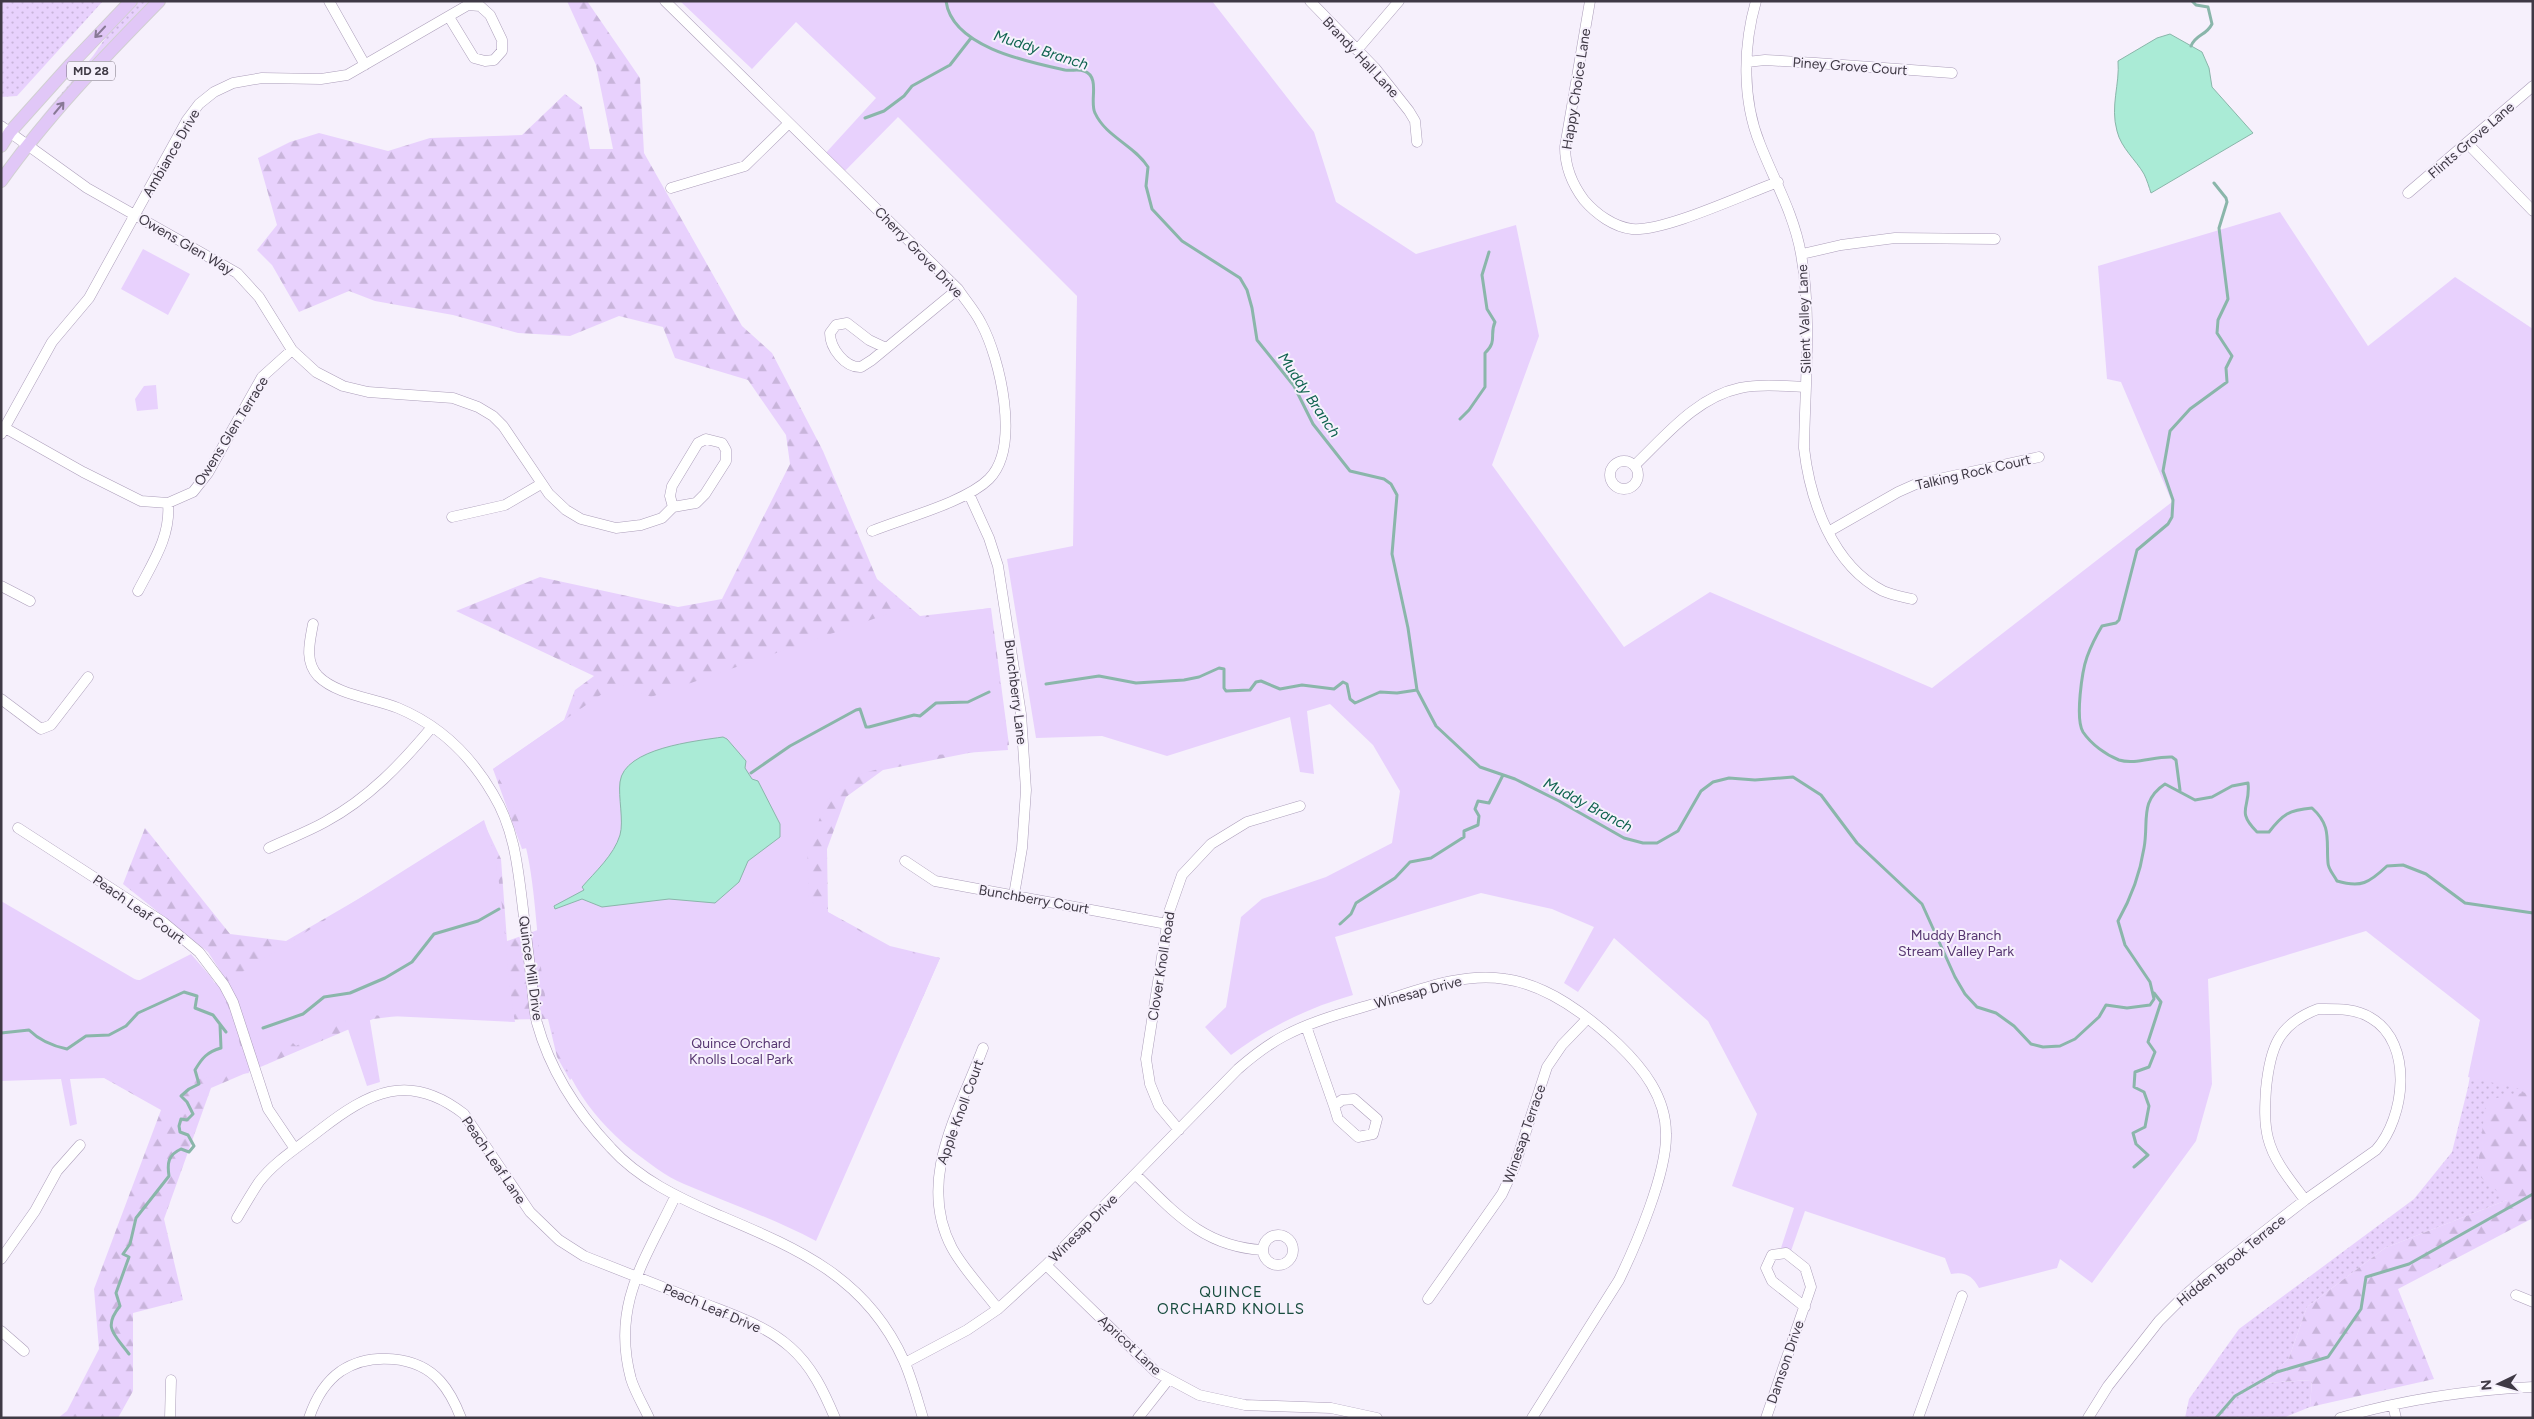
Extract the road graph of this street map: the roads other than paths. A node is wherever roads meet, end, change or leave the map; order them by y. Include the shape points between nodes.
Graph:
1 (130, 1) edge
2 (159, 1) edge
3 (329, 1) edge
4 (665, 1) edge
5 (1310, 1) edge
6 (1399, 1) edge
7 (1590, 1) edge
8 (1756, 1) edge
9 (448, 17) junction
10 (1357, 50) junction
11 (1747, 62) junction
12 (365, 65) junction
13 (1952, 73) dead end
14 (2533, 86) edge
15 (789, 123) junction
16 (6, 129) edge
17 (1417, 142) dead end
18 (2468, 144) junction
19 (27, 145) junction
20 (1, 146) edge
21 (1, 181) edge
22 (1778, 182) junction
23 (671, 188) dead end
24 (2408, 193) dead end
25 (2533, 211) edge
26 (135, 215) junction
27 (1995, 239) dead end
28 (1802, 254) junction
29 (958, 289) junction
30 (886, 348) junction
31 (292, 350) junction
32 (1805, 388) junction
33 (3, 431) edge
34 (2039, 457) dead end
35 (1636, 464) dead end
36 (540, 484) junction
37 (969, 494) junction
38 (168, 503) junction
39 (673, 507) junction
40 (452, 516) dead end
41 (872, 530) dead end
42 (1828, 532) junction
43 (1, 586) edge
44 (138, 591) dead end
45 (1912, 599) dead end
46 (30, 602) dead end
47 (312, 624) dead end
48 (88, 677) dead end
49 (1, 699) edge
50 (432, 727) junction
51 (1300, 806) dead end
52 (18, 828) dead end
53 (269, 848) dead end
54 (905, 861) dead end
55 (1014, 895) junction
56 (1168, 924) junction
57 (1587, 1019) junction
58 (1306, 1026) junction
59 (983, 1048) dead end
60 (1334, 1106) dead end
61 (1179, 1130) junction
62 (80, 1144) dead end
63 (295, 1149) junction
64 (1136, 1175) junction
65 (676, 1197) junction
66 (2305, 1200) junction
67 (237, 1218) dead end
68 (1263, 1250) dead end
69 (1, 1259) edge
70 (1046, 1265) junction
71 (636, 1277) junction
72 (2516, 1295) dead end
73 (1962, 1296) dead end
74 (1428, 1299) dead end
75 (2533, 1302) edge
76 (1805, 1307) junction
77 (998, 1309) junction
78 (1, 1331) edge
79 (24, 1351) dead end
80 (905, 1363) junction
81 (171, 1380) dead end
82 (1168, 1380) junction
83 (2533, 1387) edge
84 (2393, 1405) junction
85 (170, 1418) edge
86 (309, 1418) edge
87 (461, 1418) edge
88 (649, 1418) edge
89 (835, 1418) edge
90 (923, 1418) edge
91 (1138, 1418) edge
92 (1377, 1418) edge
93 (1532, 1418) edge
94 (1766, 1418) edge
95 (1918, 1418) edge
96 (2088, 1418) edge
97 (2340, 1418) edge
98 (2396, 1418) edge

1 -> 16 main road, MD 28
19 -> 2 main road, MD 28 via 78,85
3 - 12 street
4 - 15 street, Cherry Grove Drive
5 - 10 street, Brandy Hall Lane
6 - 10 street
7 - 22 street, Happy Choice Lane via 1565,162 1575,188 1593,210 1605,219 1632,229 1658,226
8 - 11 street, Silent Valley Lane
9 - 9 street, Ambiance Drive via 474,58 494,60 502,51 498,31 490,15 480,6 468,5
9 - 12 street, Ambiance Drive
10 - 17 street, Brandy Hall Lane via 1409,111 1415,121
11 - 13 street, Piney Grove Court
11 - 22 street, Silent Valley Lane via 1752,117
12 - 26 street, Ambiance Drive via 342,76 262,78 233,83 214,92 187,120
14 - 18 street, Flints Grove Lane
15 - 23 street via 745,166
15 - 29 street, Cherry Grove Drive
16 - 19 street, Owens Glen Way
16 - 20 main road, MD 28
18 - 24 street, Flints Grove Lane
18 - 25 street
19 - 21 main road, MD 28
19 - 26 street, Owens Glen Way via 87,188
22 - 28 street, Silent Valley Lane
26 - 31 street, Owens Glen Way via 237,272 260,297
26 - 33 street, Ambiance Drive via 89,298 52,342
27 - 28 street via 1895,238
28 - 32 street, Silent Valley Lane via 1806,298
29 - 30 street
29 - 37 street, Cherry Grove Drive via 981,323 994,355 1006,416 1004,446 998,468
30 - 30 street via 867,364 850,366 832,344 830,333 836,325 847,323
31 - 36 street, Owens Glen Way via 316,372 343,386 368,392 453,398 478,407 503,426
31 - 38 street, Owens Glen Terrace via 262,377 208,474 194,492
32 - 35 street via 1758,386 1728,391 1687,415
32 - 42 street, Silent Valley Lane via 1807,472 1816,506
33 - 38 street, Owens Glen Terrace via 141,501
34 - 42 street, Talking Rock Court via 1916,484
36 - 39 street, Owens Glen Way via 566,510 597,524 616,528 662,518
36 - 40 street via 505,505
37 - 41 street, Cherry Grove Drive
37 - 55 street, Bunchberry Lane via 998,566 1021,714 1026,790 1022,848
38 - 44 street via 170,519 164,541
39 - 39 street, Owens Glen Way via 672,486 698,443 706,439 722,442 726,461 705,494 696,503
42 - 45 street, Silent Valley Lane via 1860,575 1883,591
43 - 46 street
47 - 50 street, Quince Mill Drive via 308,655 316,674 333,686 399,708
48 - 49 street via 51,725 41,729
50 - 53 street via 399,766 370,792 326,822
50 - 65 street, Quince Mill Drive via 455,744 479,770 503,810 516,853 536,1020 548,1056 568,1095 611,1149
51 - 56 street, Clover Knoll Road via 1247,822 1211,844 1182,875 1168,912
52 - 63 street, Peach Leaf Court via 163,922 200,952 233,1002 268,1109
54 - 55 street, Bunchberry Court via 935,881
55 - 56 street, Bunchberry Court
56 - 61 street, Clover Knoll Road via 1146,1059 1150,1084 1159,1106
57 - 58 street, Winesap Drive via 1531,985 1504,978 1488,978 1438,984
57 - 74 street, Winesap Terrace via 1562,1045 1547,1067 1514,1168 1502,1194
57 - 93 street, Winesap Drive via 1612,1038 1646,1074 1661,1104 1665,1147 1662,1166 1630,1258
58 - 60 street
58 - 61 street, Winesap Drive via 1253,1056
59 - 77 street, Apple Knoll Court via 946,1142 937,1180 938,1199 940,1215 952,1247
61 - 64 street, Winesap Drive
62 - 69 street via 57,1170 35,1211
63 - 67 street, Peach Leaf Lane via 260,1182
63 - 71 street, Peach Leaf Lane via 350,1107 379,1093 407,1090 449,1102 464,1114 515,1193 543,1226 584,1256
64 - 68 street via 1194,1229 1236,1247
64 - 70 street, Winesap Drive
65 - 71 street
65 - 80 street, Quince Mill Drive via 778,1240 834,1272 876,1315
66 - 66 street, Hidden Brook Terrace via 2384,1141 2399,1094 2402,1071 2397,1049 2382,1026 2371,1017 2347,1009 2318,1009 2292,1022 2274,1046 2269,1060 2264,1107 2268,1139 2284,1173
66 - 96 street, Hidden Brook Terrace via 2208,1275 2159,1321 2108,1386
70 - 77 street, Winesap Drive
70 - 82 street, Apricot Lane
71 - 88 street via 629,1294 625,1348 632,1381
71 - 89 street, Peach Leaf Drive via 749,1321 776,1336 792,1348 812,1372
72 - 75 street
73 - 95 street
76 - 76 street, Damson Drive via 1810,1287 1805,1268 1786,1253 1772,1255 1766,1268 1772,1282
76 - 94 street, Damson Drive
77 - 80 street, Winesap Drive via 961,1334
78 - 79 street
80 - 90 street, Quince Mill Drive
81 - 85 street
82 - 91 street
82 - 92 street, Apricot Lane via 1199,1395 1228,1403 1314,1406
83 - 84 street via 2470,1392
84 - 97 street
84 - 98 street
86 - 87 street via 325,1386 341,1371 385,1358 425,1369 440,1381

